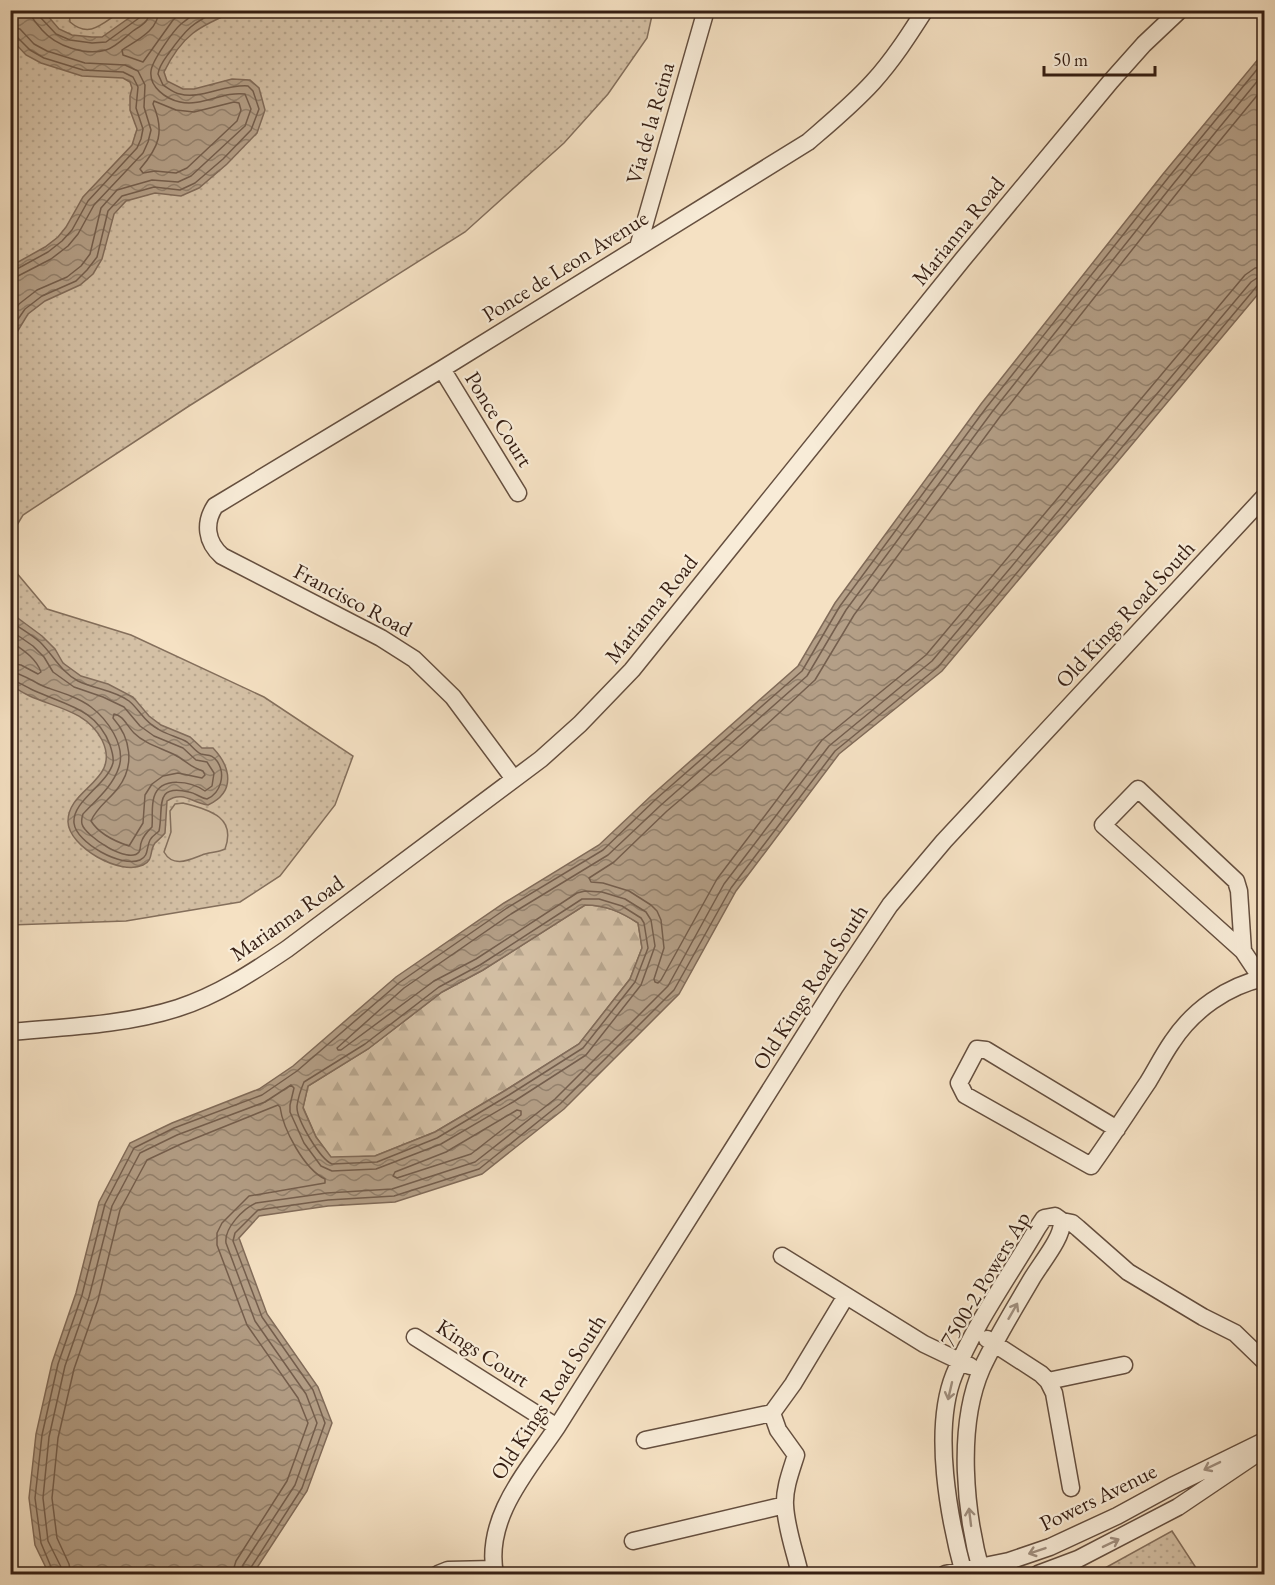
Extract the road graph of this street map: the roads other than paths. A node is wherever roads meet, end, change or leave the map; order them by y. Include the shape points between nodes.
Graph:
1 (706, 10) edge
2 (926, 10) edge
3 (1180, 10) edge
4 (638, 247) junction
5 (442, 369) junction
6 (518, 493) dead end
7 (1264, 497) edge
8 (207, 531) joint
9 (514, 779) junction
10 (1243, 951) junction
11 (1264, 977) edge
12 (10, 1032) edge
13 (1117, 1129) junction
14 (1062, 1221) junction
15 (782, 1256) dead end
16 (846, 1296) junction
17 (976, 1332) junction
18 (415, 1336) dead end
19 (994, 1344) junction
20 (1264, 1361) edge
21 (961, 1362) junction
22 (1124, 1365) dead end
23 (981, 1372) junction
24 (1048, 1381) junction
25 (772, 1413) junction
26 (557, 1427) junction
27 (645, 1440) dead end
28 (1264, 1441) edge
29 (1264, 1448) edge
30 (1071, 1488) dead end
31 (785, 1505) junction
32 (633, 1540) dead end
33 (981, 1571) edge
34 (494, 1572) edge
35 (963, 1573) edge
36 (438, 1575) edge
37 (800, 1575) edge
38 (945, 1575) edge
39 (1038, 1575) edge

1 - 4 street, Via de la Reina
2 - 4 street, Ponce de Leon Avenue via 874,81 836,119 808,142
3 - 9 street, Marianna Road via 1111,81 632,670 580,724
4 - 5 street, Ponce de Leon Avenue
5 - 6 street, Ponce Court
5 - 8 street, Ponce de Leon Avenue via 215,506
7 - 26 street, Old Kings Road South via 952,832 890,905
8 - 9 street, Francisco Road via 222,556 414,659 453,697
9 - 12 street, Marianna Road via 286,949 218,991 152,1015
10 - 10 street via 1103,825 1138,789 1236,881
10 - 11 street
11 - 13 street via 1227,991 1185,1024
13 - 13 street via 986,1050 977,1049 959,1083 965,1095 1091,1166
14 - 17 street, 7500-2 Powers Ap via 1055,1216 1044,1218
19 -> 14 street, 7500-2 Powers Ap via 1061,1232
14 - 20 street via 1072,1223 1128,1272 1235,1333
15 - 16 street
16 - 21 street
16 - 25 street
17 - 19 street
17 - 21 street, 7500-2 Powers Ap
18 - 26 street, Kings Court
19 - 23 street, 7500-2 Powers Ap
19 - 24 street
21 - 23 street
21 -> 35 street, 7500-2 Powers Ap via 944,1422 944,1456 951,1519
22 - 24 street
33 -> 23 street, 7500-2 Powers Ap via 968,1503 966,1448
24 - 30 street via 1054,1394
25 - 27 street
25 - 31 street via 778,1430 796,1455
26 - 34 street, Old Kings Road South via 500,1515 494,1541
28 -> 33 street, Powers Avenue via 1050,1547
39 -> 29 street, Powers Avenue via 1078,1559 1178,1507
31 - 32 street
31 - 37 street
33 - 35 street, Powers Avenue
34 - 36 street, Old Kings Road South via 448,1570
35 - 38 street, Powers Avenue

